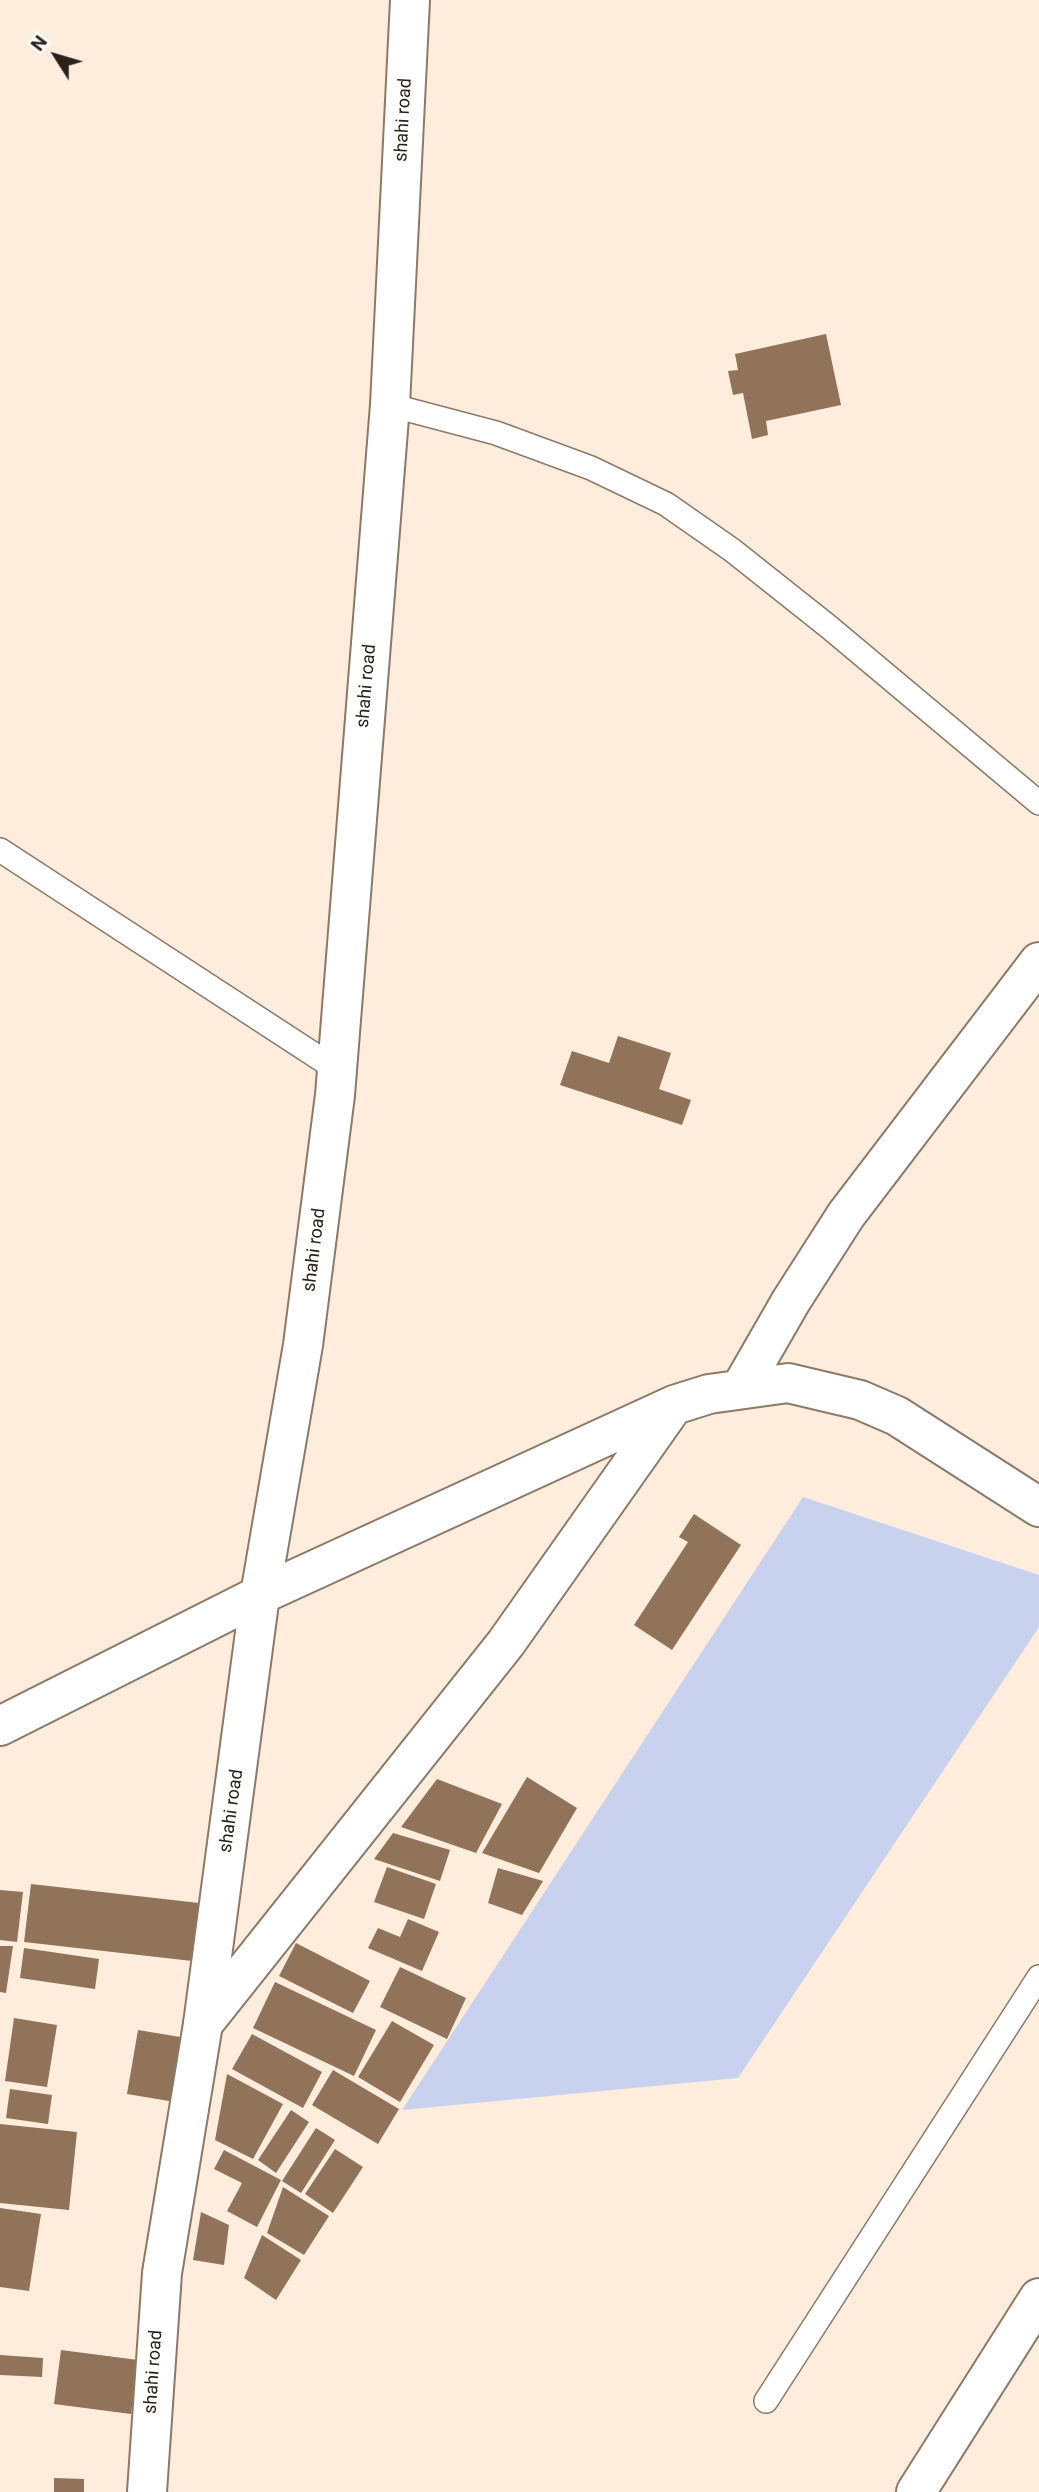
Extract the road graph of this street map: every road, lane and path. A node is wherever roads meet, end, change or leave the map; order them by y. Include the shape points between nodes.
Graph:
1 (410, 0) edge
2 (390, 405) junction
3 (1039, 803) edge
4 (0, 850) edge
5 (1039, 962) edge
6 (337, 1069) junction
7 (741, 1388) junction
8 (674, 1405) junction
9 (1039, 1507) edge
10 (260, 1595) junction
11 (0, 1726) edge
12 (1039, 1977) edge
13 (203, 2024) junction
14 (1039, 2298) edge
15 (766, 2401) dead end
16 (147, 2492) edge
17 (916, 2492) edge

1 - 2 street, shahi road
2 - 3 lane via 496,433 591,468 666,504 829,627
2 - 6 street, shahi road
4 - 6 lane
5 - 7 street via 846,1215
6 - 10 street, shahi road via 303,1346
7 - 8 street
7 - 9 street via 788,1383 860,1400 897,1416
8 - 10 street
8 - 13 street via 506,1643
10 - 11 street
10 - 13 street, shahi road
12 - 15 lane
13 - 16 street, shahi road via 162,2273
14 - 17 street

